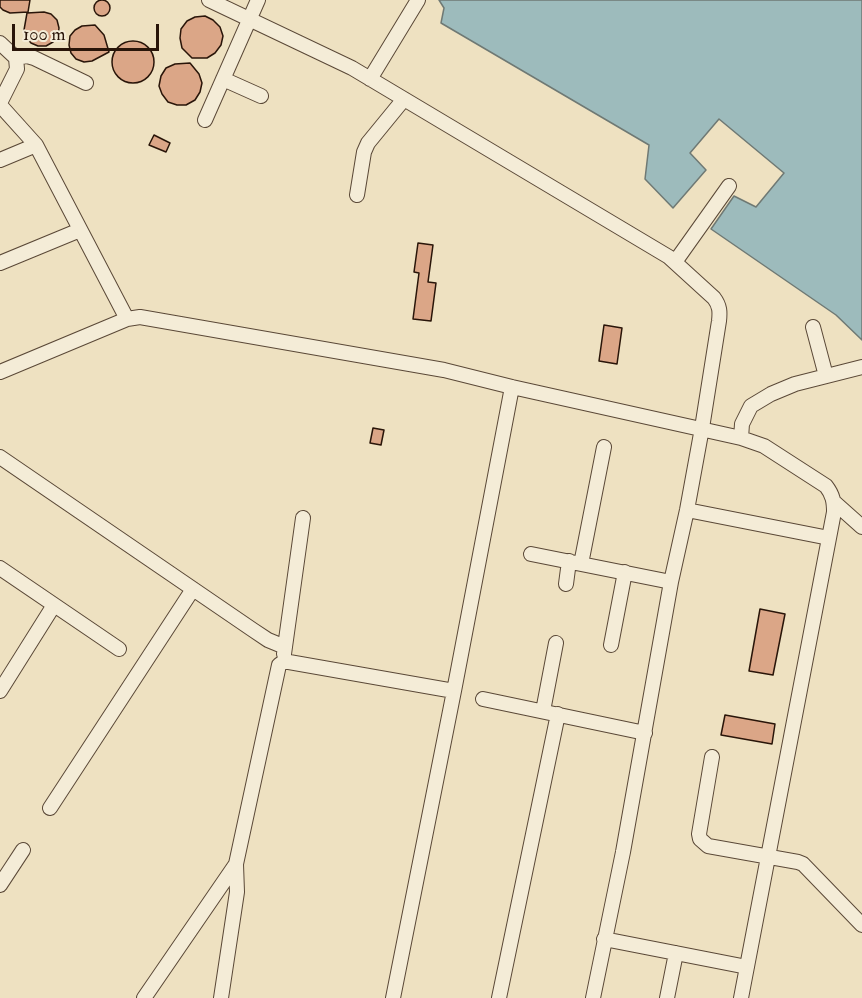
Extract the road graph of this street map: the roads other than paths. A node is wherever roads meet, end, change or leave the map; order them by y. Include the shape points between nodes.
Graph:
1 (209, 0) edge
2 (258, 0) edge
3 (418, 0) edge
4 (250, 20) junction
5 (0, 43) edge
6 (16, 58) junction
7 (223, 79) junction
8 (370, 79) junction
9 (86, 83) dead end
10 (261, 96) dead end
11 (404, 99) junction
12 (0, 104) edge
13 (205, 120) dead end
14 (36, 145) junction
15 (0, 160) edge
16 (729, 186) dead end
17 (357, 195) dead end
18 (80, 230) junction
19 (675, 262) junction
20 (0, 263) edge
21 (127, 319) junction
22 (813, 327) dead end
23 (862, 367) edge
24 (0, 372) edge
25 (826, 376) junction
26 (512, 387) junction
27 (702, 428) junction
28 (741, 438) junction
29 (604, 447) dead end
30 (0, 457) edge
31 (834, 502) junction
32 (687, 510) junction
33 (303, 518) dead end
34 (862, 527) edge
35 (829, 538) junction
36 (531, 554) dead end
37 (575, 563) junction
38 (0, 568) edge
39 (625, 572) junction
40 (671, 582) junction
41 (566, 584) dead end
42 (193, 589) junction
43 (54, 605) junction
44 (556, 643) dead end
45 (611, 645) dead end
46 (285, 647) junction
47 (119, 649) dead end
48 (283, 662) junction
49 (0, 691) edge
50 (454, 691) junction
51 (483, 699) dead end
52 (543, 711) junction
53 (558, 714) junction
54 (645, 733) junction
55 (712, 757) dead end
56 (50, 808) dead end
57 (23, 850) dead end
58 (768, 856) junction
59 (236, 864) junction
60 (0, 885) edge
61 (862, 925) edge
62 (604, 939) junction
63 (676, 953) junction
64 (747, 967) junction
65 (144, 998) edge
66 (221, 998) edge
67 (393, 998) edge
68 (500, 998) edge
69 (592, 998) edge
70 (667, 998) edge
71 (741, 998) edge

1 - 4 lane
2 - 4 lane
3 - 8 lane
4 - 7 lane
4 - 8 lane
5 - 6 lane
6 - 9 lane via 34,58
6 - 12 lane via 16,69
7 - 10 lane
7 - 13 lane
8 - 11 lane
11 - 17 lane via 368,143
11 - 19 lane
12 - 14 lane
14 - 15 lane
14 - 18 lane
16 - 19 lane
18 - 20 lane
18 - 21 lane
19 - 27 lane via 719,304
21 - 24 lane
21 - 26 lane via 140,317 444,370
22 - 25 lane
23 - 25 lane
25 - 28 lane via 795,384 751,406 742,424
26 - 27 lane
26 - 50 lane
27 - 28 lane
27 - 32 lane
28 - 31 lane via 764,446 814,477 826,486
29 - 37 lane
30 - 42 lane
31 - 34 lane
31 - 35 lane
32 - 35 lane
32 - 40 lane
33 - 46 lane
35 - 58 lane
36 - 37 lane
37 - 39 lane
37 - 41 lane
38 - 43 lane
39 - 40 lane
39 - 45 lane
40 - 54 lane
42 - 46 lane via 268,640
42 - 56 lane
43 - 47 lane
43 - 49 lane
44 - 52 lane
46 - 48 lane
48 - 50 lane
48 - 59 lane via 278,669
50 - 67 lane
51 - 52 lane
52 - 53 lane
53 - 54 lane
53 - 68 lane
54 - 62 lane
55 - 58 lane via 700,839 708,846
57 - 60 lane
58 - 61 lane via 803,864
58 - 64 lane
59 - 65 lane
59 - 66 lane via 237,892
62 - 63 lane
62 - 69 lane
63 - 64 lane
63 - 70 lane
64 - 71 lane

